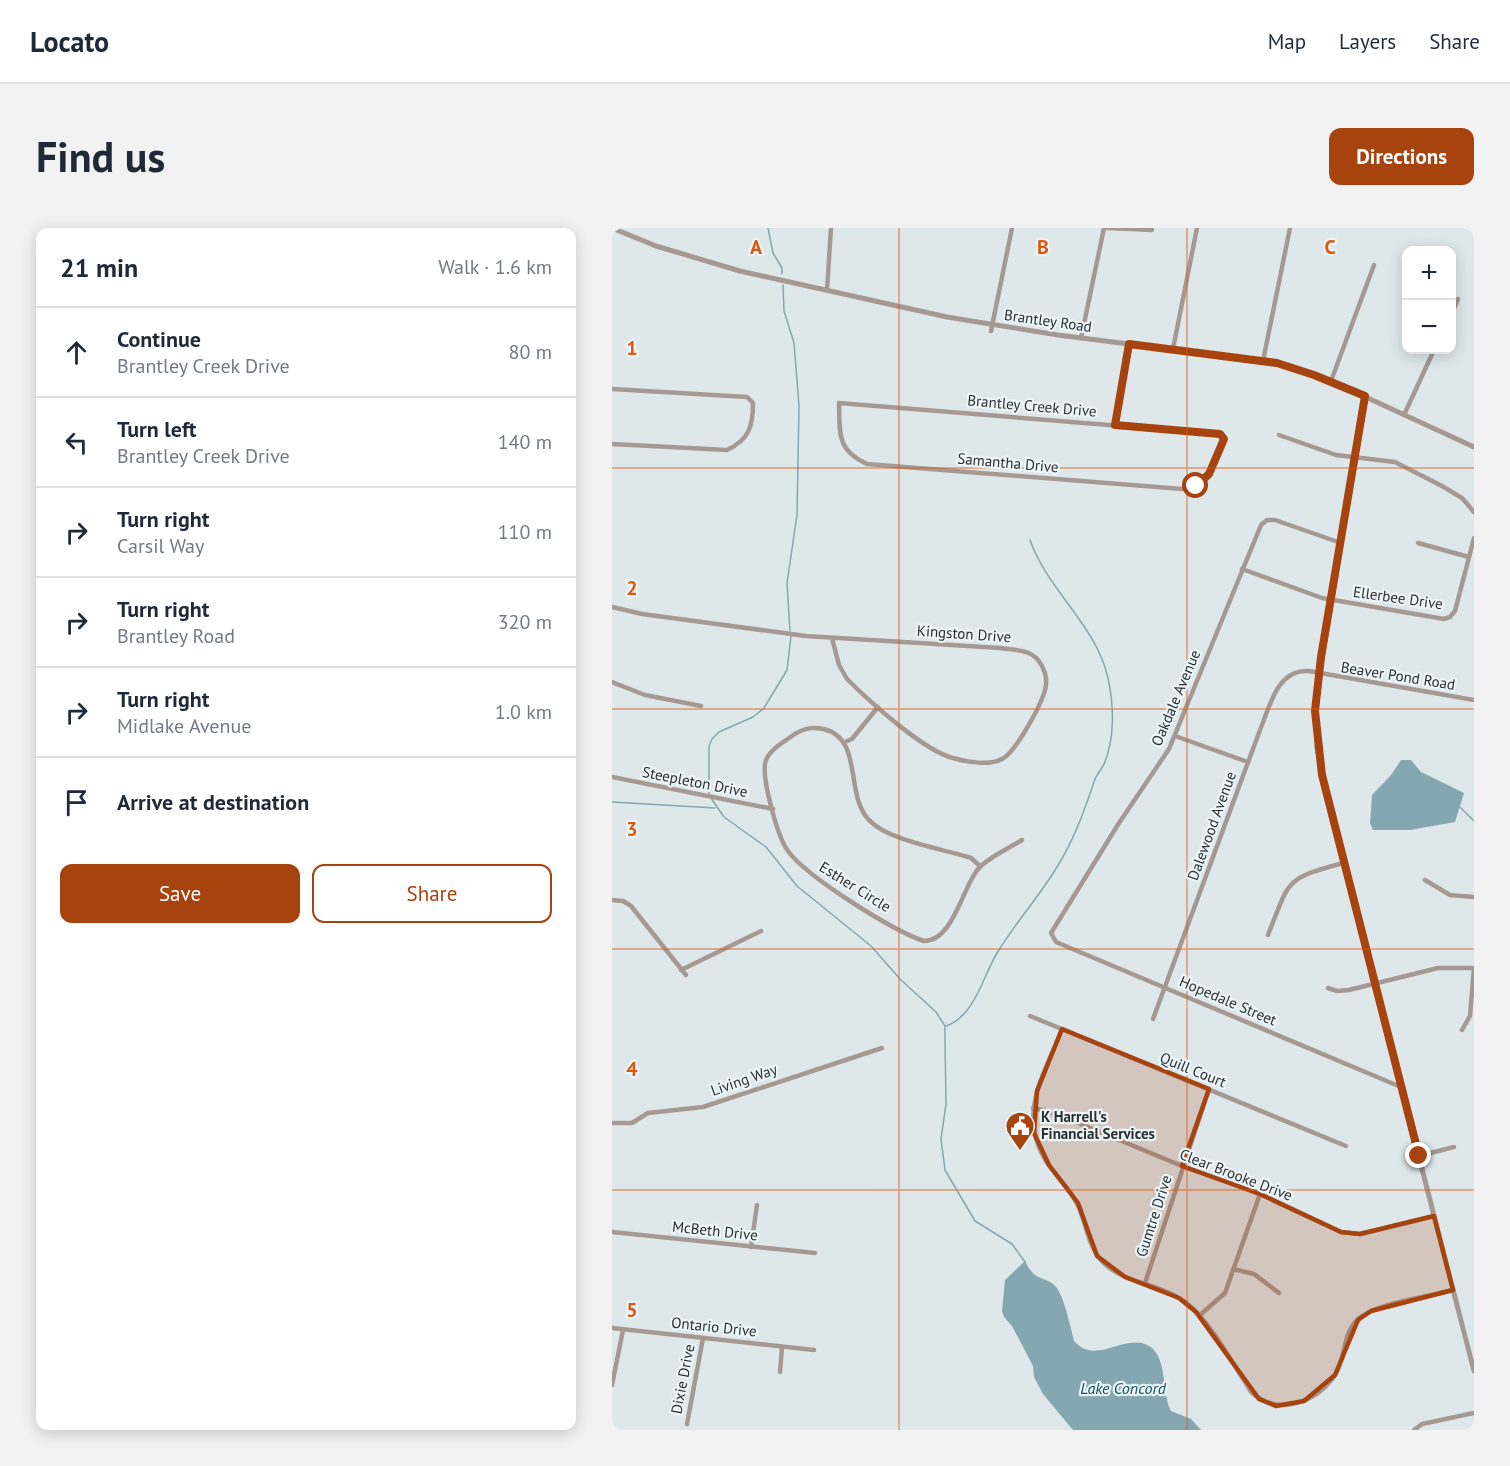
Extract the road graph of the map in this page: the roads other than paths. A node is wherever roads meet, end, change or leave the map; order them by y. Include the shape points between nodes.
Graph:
1 (612, 228) edge
2 (831, 228) edge
3 (1012, 228) edge
4 (1106, 228) edge
5 (1197, 228) edge
6 (1290, 228) edge
7 (1152, 230) dead end
8 (1374, 266) dead end
9 (827, 290) junction
10 (1458, 299) dead end
11 (1456, 304) edge
12 (991, 328) junction
13 (1081, 338) junction
14 (1129, 344) junction
15 (1173, 349) junction
16 (1432, 354) edge
17 (1263, 361) junction
18 (1331, 381) junction
19 (612, 389) edge
20 (1365, 396) junction
21 (839, 403) joint
22 (1404, 415) junction
23 (1115, 425) junction
24 (1279, 435) dead end
25 (612, 444) edge
26 (1474, 447) edge
27 (1355, 458) junction
28 (1212, 468) joint
29 (1474, 512) edge
30 (1474, 538) edge
31 (1341, 543) junction
32 (1418, 543) dead end
33 (1469, 557) junction
34 (1242, 569) junction
35 (1332, 600) junction
36 (612, 607) edge
37 (832, 638) junction
38 (1319, 674) junction
39 (612, 682) edge
40 (1474, 700) edge
41 (701, 706) dead end
42 (878, 707) junction
43 (1175, 736) junction
44 (845, 742) junction
45 (1248, 762) junction
46 (612, 777) edge
47 (772, 809) junction
48 (1022, 840) dead end
49 (1343, 863) junction
50 (980, 866) junction
51 (1425, 880) dead end
52 (1474, 897) edge
53 (612, 900) edge
54 (761, 931) dead end
55 (1051, 933) joint
56 (1268, 935) dead end
57 (1474, 967) edge
58 (681, 970) junction
59 (686, 975) dead end
60 (1375, 983) junction
61 (1165, 988) junction
62 (1328, 988) dead end
63 (1030, 1016) dead end
64 (1153, 1019) dead end
65 (1062, 1029) junction
66 (1462, 1030) dead end
67 (882, 1048) dead end
68 (1401, 1087) junction
69 (1209, 1089) junction
70 (1033, 1108) junction
71 (612, 1123) edge
72 (1346, 1146) dead end
73 (1454, 1147) dead end
74 (1419, 1156) junction
75 (1182, 1167) junction
76 (1260, 1194) junction
77 (758, 1204) dead end
78 (1434, 1216) junction
79 (612, 1232) edge
80 (751, 1247) junction
81 (815, 1253) dead end
82 (1233, 1269) junction
83 (1145, 1283) junction
84 (1453, 1290) junction
85 (1279, 1293) dead end
86 (1198, 1316) junction
87 (612, 1328) edge
88 (623, 1330) junction
89 (703, 1338) junction
90 (782, 1347) junction
91 (814, 1350) dead end
92 (1474, 1371) edge
93 (780, 1372) dead end
94 (612, 1385) edge
95 (1474, 1413) edge
96 (687, 1424) dead end
97 (1414, 1430) edge

1 - 9 street, Brantley Road via 693,257
2 - 9 street
3 - 12 street
4 - 7 street
4 - 13 street
5 - 15 street
6 - 17 street
8 - 18 street
9 - 12 street, Brantley Road
10 - 11 street
12 - 13 street, Brantley Road
13 - 14 street, Brantley Road
14 - 15 street, Brantley Road
14 - 23 street
15 - 17 street, Brantley Road
16 - 22 street
17 - 18 street, Brantley Road
18 - 20 street, Brantley Road
19 - 25 street via 747,397 753,403 750,433 727,450
20 - 22 street, Brantley Road
20 - 27 street
21 - 23 street, Brantley Creek Drive
21 - 28 street, Samantha Drive via 840,439 854,458 867,464 1182,489 1196,486
22 - 26 street, Brantley Road
23 - 28 street, Brantley Creek Drive via 1220,434 1224,439
24 - 27 street
27 - 29 street via 1403,466 1462,498
27 - 31 street
30 - 33 street, Ellerbee Drive
31 - 34 street, Oakdale Avenue via 1275,520 1264,522
31 - 35 street
32 - 33 street
33 - 35 street, Ellerbee Drive via 1450,617
34 - 35 street
34 - 43 street, Oakdale Avenue
35 - 38 street
36 - 37 street, Kingston Drive via 748,630
37 - 42 street, Kingston Drive via 842,672
37 - 42 street, Kingston Drive via 1021,650 1039,661 1046,676 1045,690 1029,722 1009,754 996,761 947,756
38 - 40 street, Beaver Pond Road
38 - 45 street, Dalewood Avenue via 1299,671 1285,679 1275,694
38 - 49 street via 1317,748
39 - 41 street
42 - 44 street via 852,739
43 - 45 street
43 - 55 street, Oakdale Avenue
44 - 47 street, Esther Circle via 834,733 811,728 799,731 776,748 765,767
44 - 50 street via 858,797 870,822 894,834 971,858
45 - 61 street, Dalewood Avenue
46 - 47 street, Steepleton Drive
47 - 50 street, Esther Circle via 784,844 803,868 924,941 942,933
48 - 50 street, Esther Circle
49 - 56 street via 1310,872 1291,883
49 - 60 street
51 - 52 street via 1450,895
53 - 58 street via 631,906
54 - 58 street
55 - 61 street, Hopedale Street via 1056,942
57 - 60 street via 1438,968
57 - 66 street via 1470,1016
58 - 59 street
60 - 62 street via 1342,991
60 - 68 street
61 - 64 street, Dalewood Avenue
61 - 68 street, Hopedale Street
63 - 65 street, Quill Court
65 - 69 street, Quill Court
65 - 70 street
67 - 71 street, Living Way via 703,1107 648,1113 632,1123
68 - 74 street
69 - 72 street, Quill Court
69 - 75 street, Gumtre Drive
70 - 75 street, Clear Brooke Drive via 1054,1113
70 - 83 street via 1034,1134 1040,1149 1078,1203 1097,1256 1107,1267
73 - 74 street
74 - 78 street
75 - 76 street, Clear Brooke Drive
75 - 83 street, Gumtre Drive
76 - 78 street, Clear Brooke Drive via 1352,1234
76 - 82 street
77 - 80 street
78 - 84 street
79 - 80 street, McBeth Drive
80 - 81 street, McBeth Drive
82 - 85 street via 1254,1274
82 - 86 street via 1220,1299
83 - 86 street via 1179,1298
84 - 86 street via 1371,1311 1358,1320 1350,1329 1335,1376 1304,1401 1291,1406 1276,1406 1252,1393
84 - 92 street
87 - 88 street, Ontario Drive
88 - 89 street, Ontario Drive
88 - 94 street
89 - 90 street, Ontario Drive
89 - 96 street, Dixie Drive
90 - 91 street, Ontario Drive
90 - 93 street
95 - 97 street via 1422,1424

